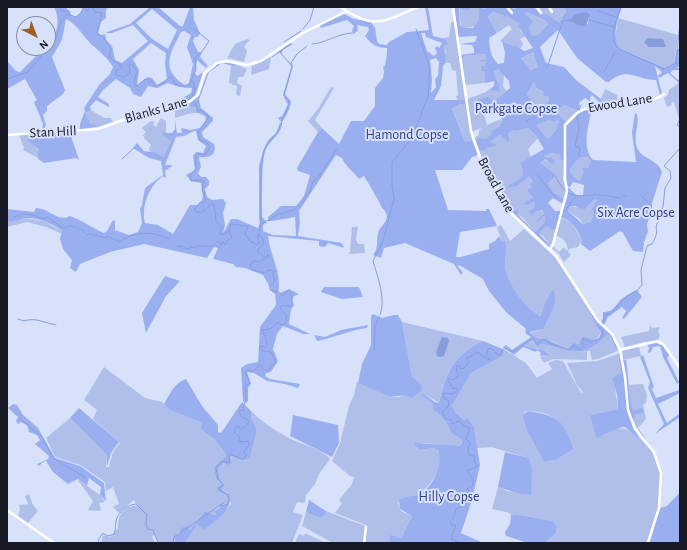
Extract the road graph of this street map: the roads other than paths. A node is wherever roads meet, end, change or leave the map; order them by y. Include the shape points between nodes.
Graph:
1 (341, 7) edge
2 (417, 7) edge
3 (453, 7) edge
4 (507, 7) edge
5 (536, 7) edge
6 (549, 7) edge
7 (347, 11) junction
8 (552, 12) dead end
9 (512, 13) dead end
10 (541, 13) dead end
11 (664, 94) dead end
12 (98, 129) joint
13 (7, 135) edge
14 (550, 249) junction
15 (620, 350) junction
16 (680, 368) edge
17 (7, 510) edge
18 (366, 527) dead end
19 (54, 543) edge
20 (364, 543) edge
21 (648, 543) edge

1 - 7 street
2 - 7 street via 382,21 357,19
3 - 14 street, Broad Lane via 471,131 476,148 513,216
4 - 9 street
5 - 10 street
6 - 8 street
7 - 12 street, Blanks Lane via 303,32 261,61 247,65 226,61 217,63 204,74 199,92 192,100 148,111
11 - 14 street, Ewood Lane via 641,103 585,109 565,127 567,192
12 - 13 street, Stan Hill
14 - 15 street, Broad Lane via 602,325 612,334
15 - 16 street via 658,341
15 - 21 street, Broad Lane via 628,410 635,429 654,452 661,468 660,503
17 - 19 street
18 - 20 street

